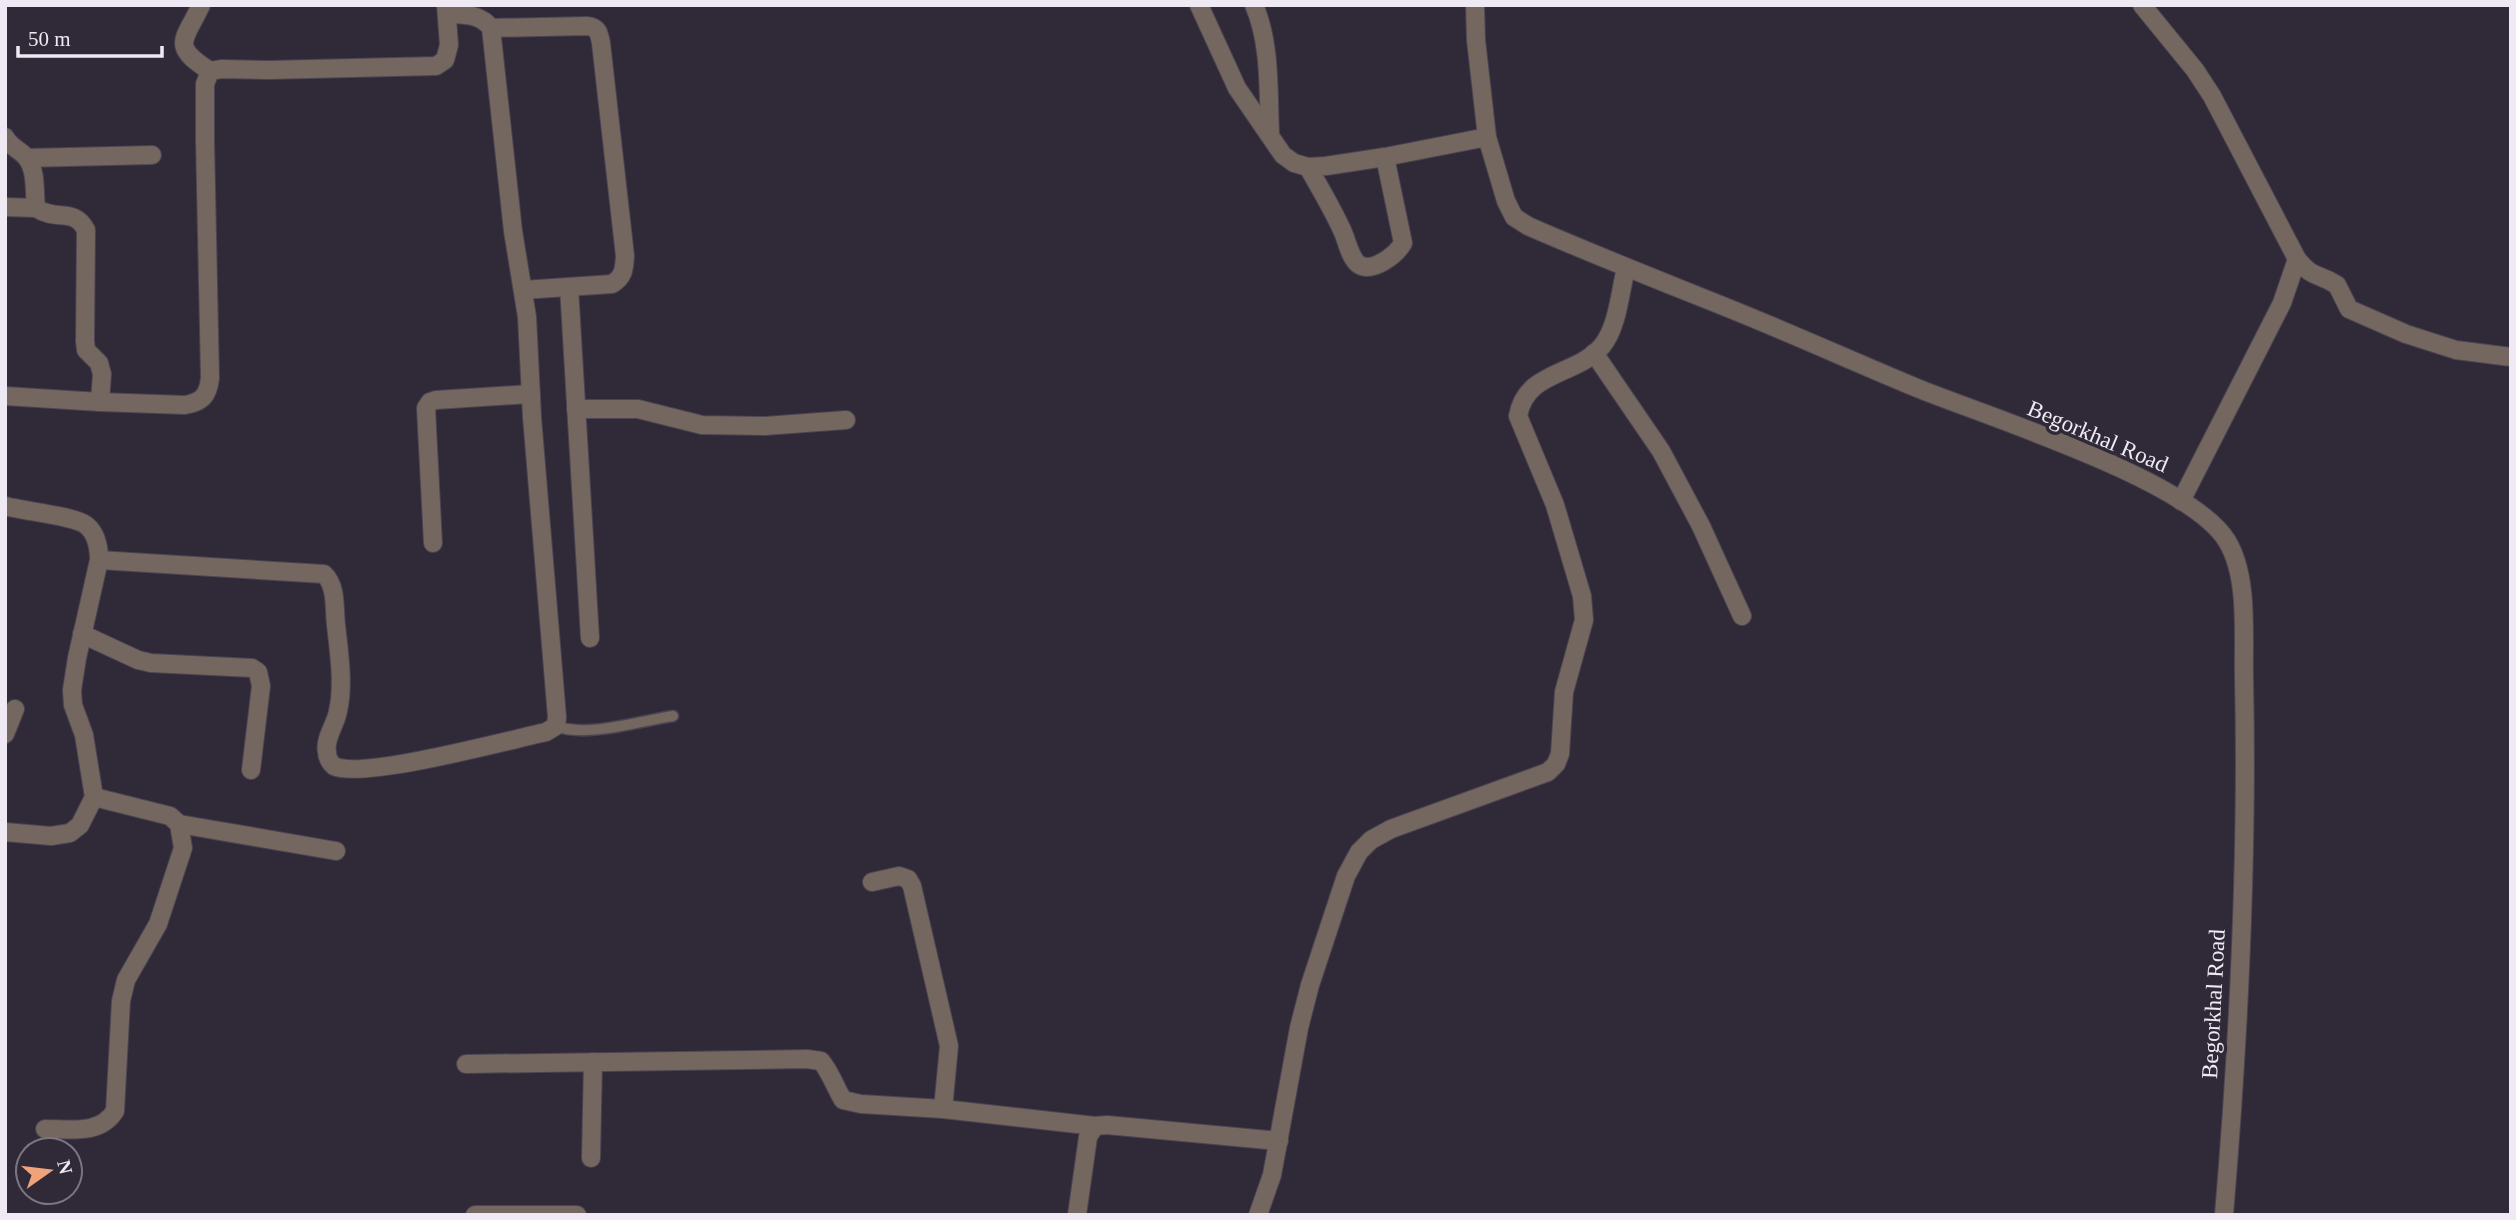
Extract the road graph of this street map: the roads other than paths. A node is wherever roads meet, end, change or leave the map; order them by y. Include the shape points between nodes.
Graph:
1 (201, 5) edge
2 (1199, 5) edge
3 (1254, 5) edge
4 (1475, 5) edge
5 (2142, 5) edge
6 (446, 9) edge
7 (491, 28) junction
8 (210, 71) junction
9 (1270, 136) junction
10 (1487, 137) junction
11 (6, 142) edge
12 (152, 155) dead end
13 (1385, 157) junction
14 (27, 158) junction
15 (1308, 167) junction
16 (5, 207) edge
17 (36, 208) junction
18 (2297, 259) junction
19 (1626, 268) junction
20 (569, 288) junction
21 (523, 290) junction
22 (1594, 354) junction
23 (2511, 357) edge
24 (531, 394) junction
25 (5, 396) edge
26 (100, 402) junction
27 (576, 408) junction
28 (846, 420) dead end
29 (2181, 501) junction
30 (5, 506) edge
31 (433, 543) dead end
32 (99, 560) junction
33 (1742, 616) dead end
34 (82, 634) junction
35 (590, 638) dead end
36 (15, 709) dead end
37 (673, 716) dead end
38 (556, 726) junction
39 (5, 734) edge
40 (251, 770) dead end
41 (94, 797) junction
42 (179, 824) junction
43 (5, 832) edge
44 (336, 851) dead end
45 (872, 882) dead end
46 (593, 1062) junction
47 (466, 1064) dead end
48 (943, 1109) junction
49 (1095, 1126) junction
50 (45, 1129) dead end
51 (1279, 1141) junction
52 (591, 1158) dead end
53 (475, 1215) edge
54 (577, 1215) edge
55 (1077, 1215) edge
56 (1258, 1215) edge
57 (2224, 1215) edge

1 - 8 street via 185,32 183,47 190,59
2 - 9 street via 1227,70
3 - 9 street via 1267,66
4 - 10 street, Begorkhal Road
5 - 18 street via 2212,96
6 - 7 street via 485,19
6 - 8 street via 449,45 445,60 436,66
7 - 20 street via 587,26 598,32 624,272 612,284
7 - 21 street
8 - 26 street via 205,84 208,393 198,403 185,405
9 - 15 street via 1283,155
10 - 13 street
10 - 19 street, Begorkhal Road via 1514,216
11 - 14 street
12 - 14 street
13 - 15 street
13 - 15 street via 1403,243 1398,252 1370,267 1354,260
14 - 17 street via 34,174
16 - 17 street
17 - 26 street via 47,215 74,217 86,230 85,341 102,374
18 - 23 street via 2313,276 2337,285 2345,304 2357,314 2456,350
18 - 29 street via 2281,303
19 - 22 street via 1610,332
19 - 29 street, Begorkhal Road via 2118,468
20 - 21 street
20 - 27 street
21 - 24 street
22 - 33 street via 1661,451
22 - 51 street via 1532,387 1518,416 1555,505 1582,596 1584,620 1564,692 1556,764 1548,772 1391,829 1359,852 1346,876 1298,1028
24 - 31 street via 436,400 426,408
24 - 38 street
25 - 26 street
27 - 28 street via 638,409 702,425
27 - 35 street
29 - 57 street, Begorkhal Road via 2227,540 2237,562 2242,597 2244,856
30 - 32 street via 83,523 93,532
32 - 34 street
32 - 38 street via 324,574 332,585 337,640 340,697 326,747 335,766 365,769 394,765
34 - 40 street via 151,663 258,672 261,687
34 - 41 street via 73,697
36 - 39 street
37 - 38 lane via 592,729
41 - 42 street via 170,816
41 - 43 street via 71,833
42 - 44 street
42 - 50 street via 183,848 167,901 126,980 121,1001 115,1111 108,1123 96,1128
45 - 48 street via 899,876 908,878 912,886 949,1046
46 - 47 street
46 - 48 street via 814,1060 821,1061 830,1073 843,1100
46 - 52 street
48 - 49 street
49 - 51 street
49 - 55 street via 1088,1137
51 - 56 street
53 - 54 street

